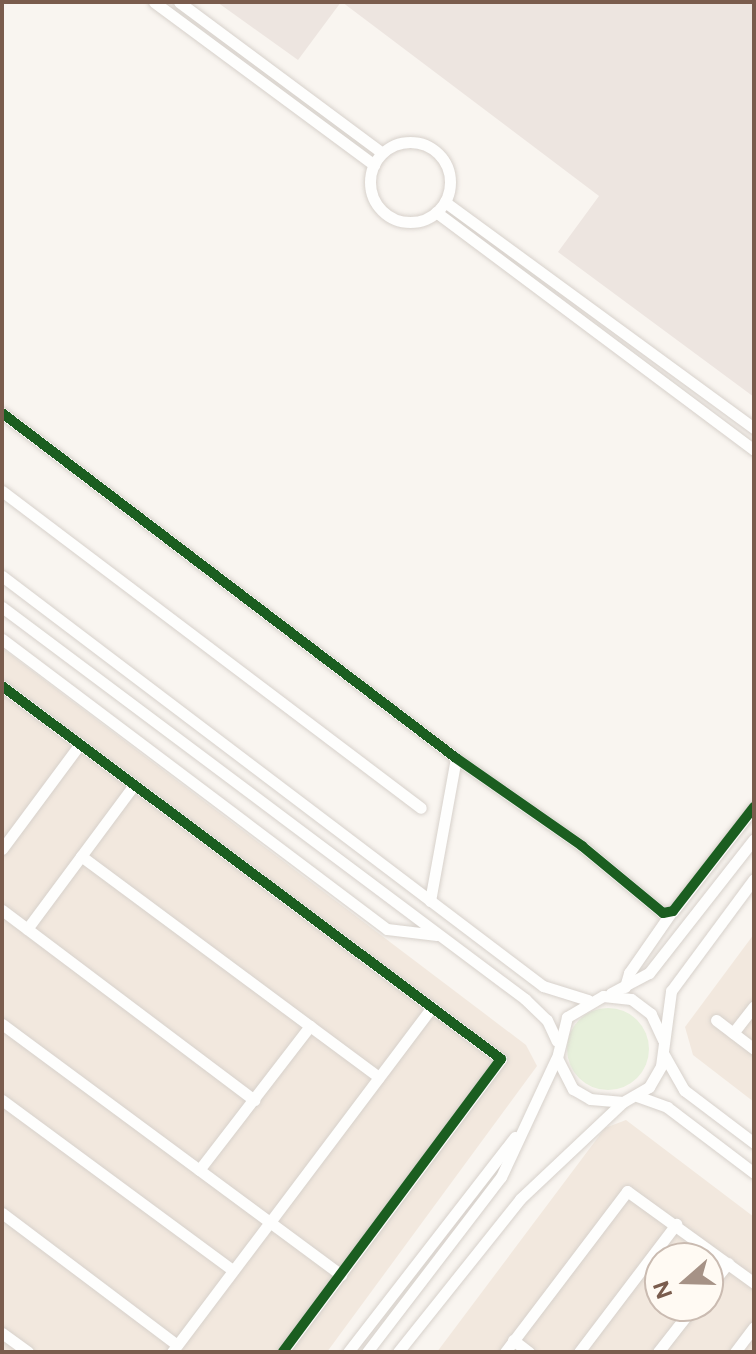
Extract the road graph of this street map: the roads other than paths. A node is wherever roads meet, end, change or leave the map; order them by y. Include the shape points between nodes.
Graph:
1 (154, 2) edge
2 (179, 2) edge
3 (382, 153) junction
4 (374, 165) junction
5 (445, 202) junction
6 (436, 212) junction
7 (2, 413) edge
8 (754, 428) edge
9 (754, 450) edge
10 (2, 491) edge
11 (2, 576) edge
12 (6, 610) edge
13 (2, 623) edge
14 (2, 639) edge
15 (4, 693) edge
16 (80, 744) junction
17 (456, 758) junction
18 (134, 785) junction
19 (754, 807) edge
20 (421, 808) dead end
21 (754, 839) edge
22 (2, 849) edge
23 (81, 856) junction
24 (754, 879) edge
25 (430, 901) junction
26 (2, 910) edge
27 (670, 914) junction
28 (27, 929) junction
29 (437, 935) junction
30 (625, 987) junction
31 (603, 996) junction
32 (588, 1000) junction
33 (754, 1006) edge
34 (432, 1007) junction
35 (716, 1020) dead end
36 (2, 1024) edge
37 (310, 1026) junction
38 (733, 1033) junction
39 (557, 1041) junction
40 (663, 1046) junction
41 (754, 1049) edge
42 (557, 1058) junction
43 (379, 1077) junction
44 (637, 1096) junction
45 (2, 1100) edge
46 (254, 1100) junction
47 (623, 1102) junction
48 (533, 1115) junction
49 (754, 1143) edge
50 (199, 1170) junction
51 (754, 1173) edge
52 (2, 1213) edge
53 (270, 1222) junction
54 (676, 1224) junction
55 (728, 1263) junction
56 (724, 1268) edge
57 (233, 1270) junction
58 (341, 1275) junction
59 (754, 1283) edge
60 (681, 1322) edge
61 (754, 1327) edge
62 (2, 1333) edge
63 (513, 1340) junction
64 (175, 1348) edge
65 (28, 1352) edge
66 (283, 1352) edge
67 (348, 1352) edge
68 (367, 1352) edge
69 (398, 1352) edge
70 (505, 1352) edge
71 (529, 1352) edge
72 (579, 1352) edge
73 (658, 1352) edge
74 (735, 1352) edge

1 - 4 street
2 - 3 street
3 - 4 street
3 - 5 street via 418,142 440,155 450,178
4 - 6 street via 372,191 386,213 411,222
5 - 6 street
5 - 8 street
6 - 9 street
7 - 17 street
10 - 20 street
11 - 25 street
12 - 13 street
12 - 29 street
14 - 29 street via 387,929
15 - 16 street
16 - 18 street
16 - 22 street
17 - 25 street
17 - 27 street
18 - 23 street
18 - 34 street
19 - 27 street
21 - 30 street via 649,973
23 - 28 street
23 - 37 street
24 - 40 street via 671,991
25 - 32 street via 543,986
26 - 28 street
27 - 30 street
28 - 46 street
29 - 39 street via 525,999 547,1020
30 - 31 street
31 - 32 street
31 - 40 street via 631,999 651,1014
32 - 39 street via 567,1017
33 - 38 street
34 - 43 street
34 - 58 street via 502,1061
35 - 38 street
36 - 50 street
37 - 43 street
37 - 46 street
38 - 41 street
39 - 42 street
40 - 44 street via 661,1066
40 - 49 street via 684,1090
42 - 47 street via 573,1089 590,1099
42 - 48 street
43 - 53 street
44 - 47 street
44 - 51 street via 667,1107
45 - 57 street
46 - 50 street
47 - 69 street via 520,1199
48 - 67 street
48 - 68 street via 501,1177
50 - 53 street
52 - 64 street
53 - 57 street
53 - 58 street
54 - 55 street
54 - 63 street via 627,1191
54 - 72 street
55 - 56 street
55 - 59 street
57 - 64 street
58 - 66 street
60 - 73 street
61 - 74 street
62 - 65 street
63 - 70 street
63 - 71 street

